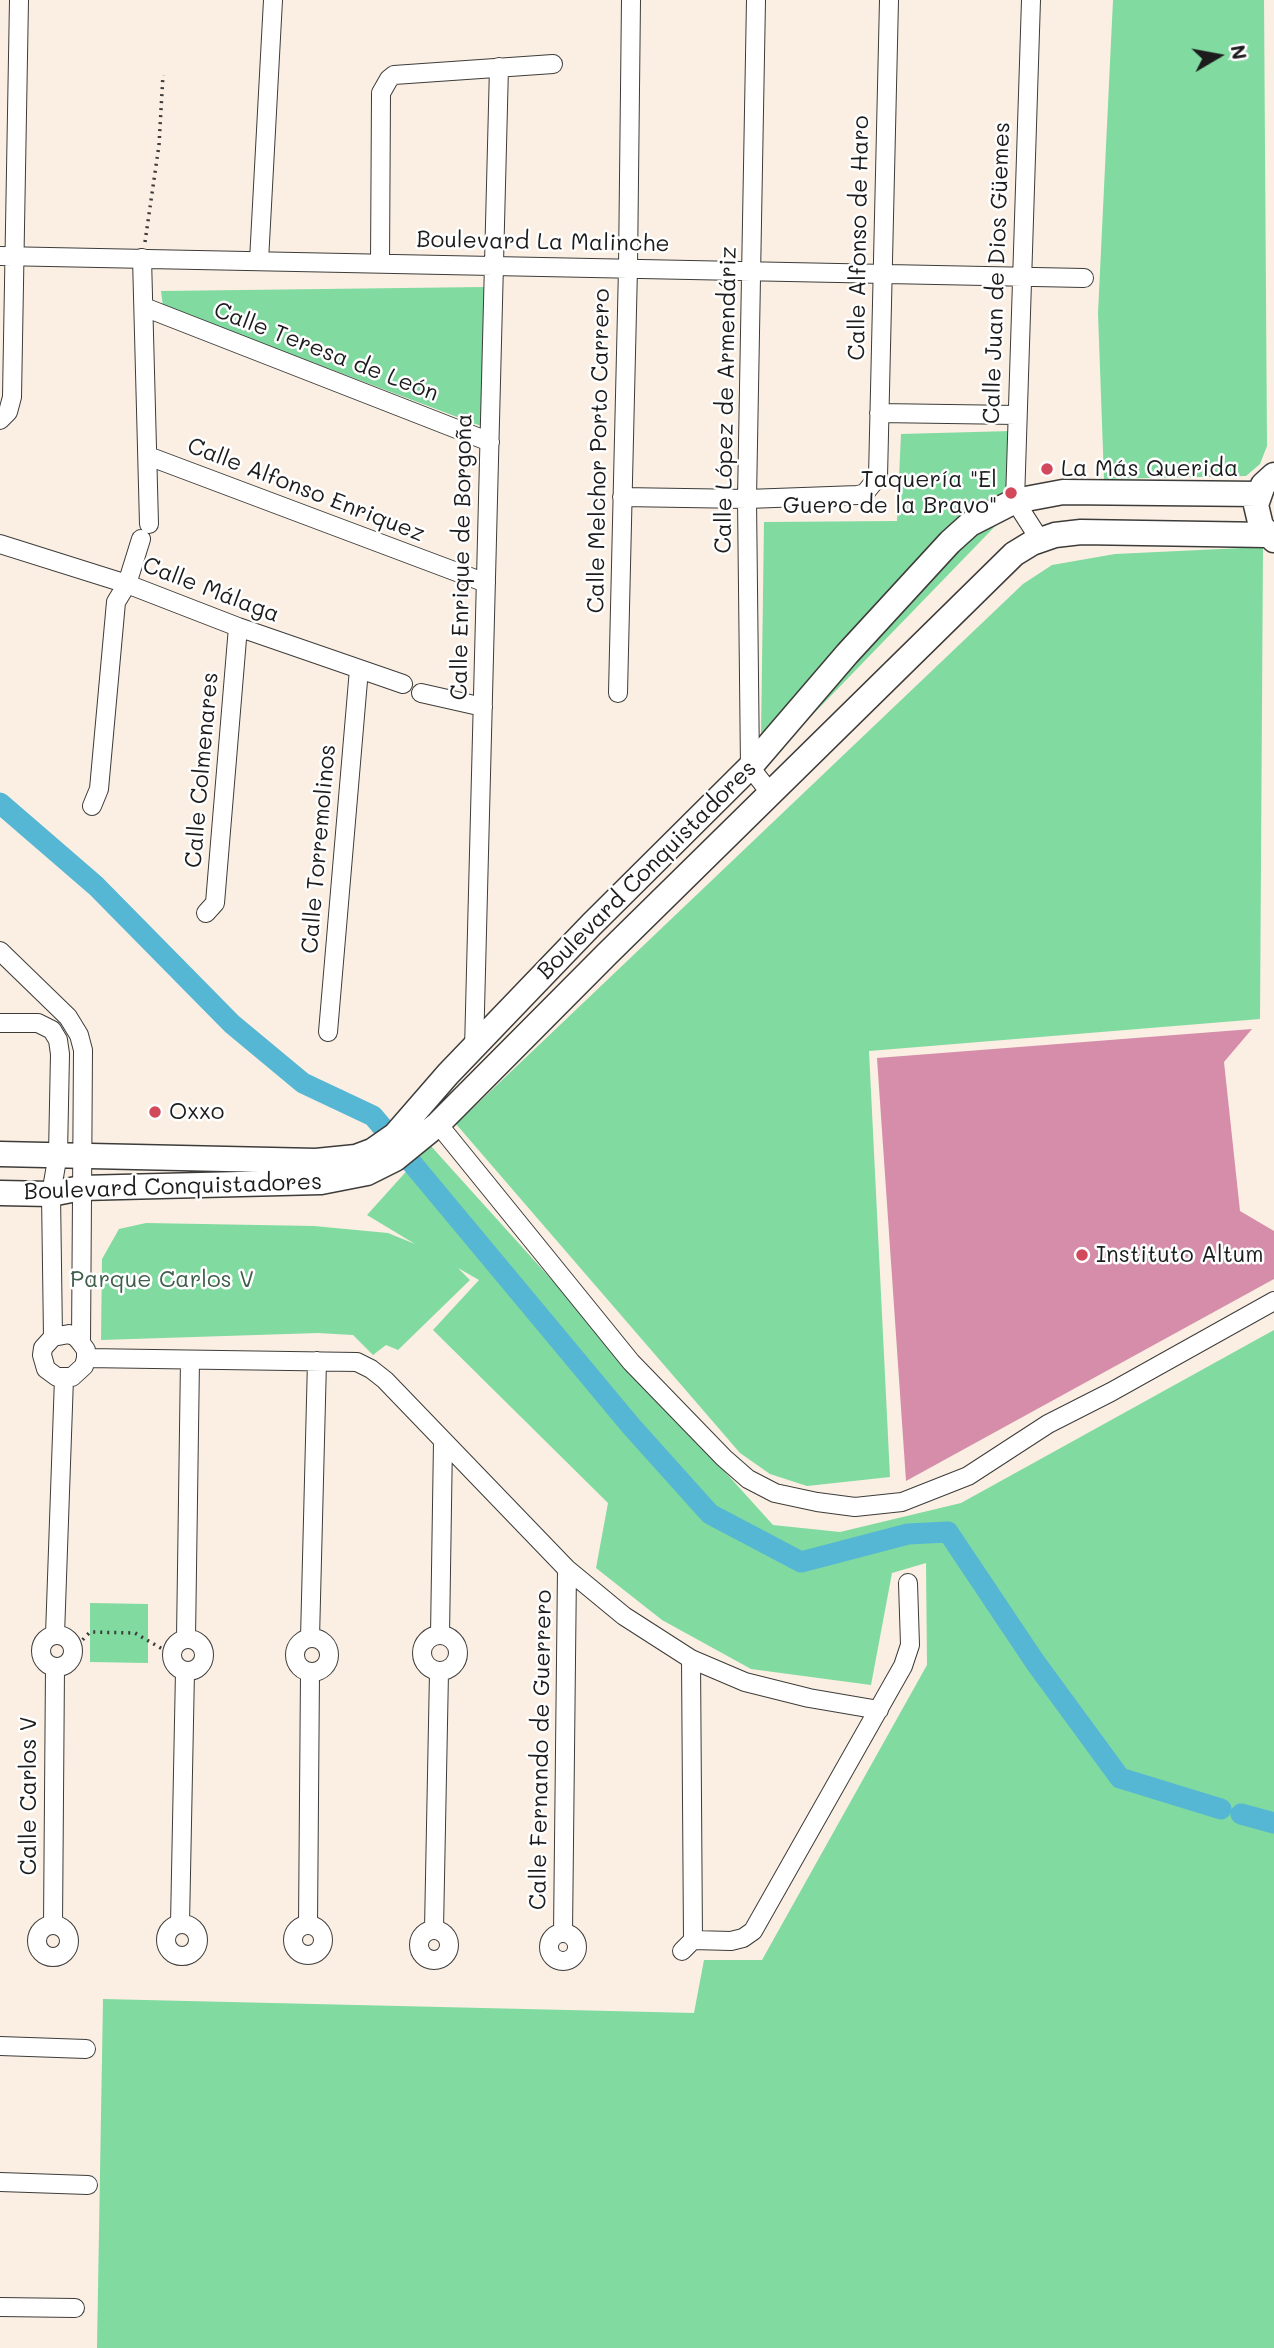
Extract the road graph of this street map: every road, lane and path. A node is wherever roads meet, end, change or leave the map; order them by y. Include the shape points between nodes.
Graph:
1 (19, 0) edge
2 (273, 0) edge
3 (631, 0) edge
4 (756, 0) edge
5 (889, 0) edge
6 (1031, 0) edge
7 (553, 64) dead end
8 (499, 66) junction
9 (163, 75) dead end
10 (7, 256) edge
11 (142, 258) junction
12 (260, 261) junction
13 (380, 263) junction
14 (494, 266) junction
15 (628, 268) junction
16 (753, 271) junction
17 (883, 273) junction
18 (1021, 276) junction
19 (1084, 278) dead end
20 (144, 307) junction
21 (879, 413) junction
22 (1017, 415) junction
23 (0, 420) edge
24 (490, 442) junction
25 (148, 456) junction
26 (1274, 475) edge
27 (1258, 494) junction
28 (622, 497) junction
29 (747, 499) junction
30 (1015, 501) junction
31 (1270, 537) edge
32 (1040, 540) junction
33 (0, 544) edge
34 (486, 583) junction
35 (127, 584) junction
36 (238, 627) junction
37 (359, 669) junction
38 (403, 684) dead end
39 (421, 693) dead end
40 (618, 693) dead end
41 (483, 706) junction
42 (750, 767) junction
43 (771, 794) junction
44 (92, 806) dead end
45 (206, 913) dead end
46 (0, 951) edge
47 (68, 1017) junction
48 (0, 1023) edge
49 (52, 1030) junction
50 (328, 1032) dead end
51 (474, 1049) junction
52 (438, 1124) junction
53 (0, 1154) edge
54 (58, 1154) junction
55 (83, 1155) junction
56 (81, 1188) junction
57 (0, 1193) edge
58 (51, 1194) junction
59 (1274, 1301) edge
60 (53, 1337) junction
61 (84, 1351) junction
62 (190, 1360) junction
63 (317, 1361) junction
64 (64, 1378) junction
65 (443, 1441) junction
66 (567, 1569) junction
67 (908, 1583) dead end
68 (55, 1635) junction
69 (440, 1635) junction
70 (186, 1638) junction
71 (310, 1638) junction
72 (74, 1650) junction
73 (171, 1654) junction
74 (691, 1659) junction
75 (55, 1667) junction
76 (185, 1671) junction
77 (439, 1671) junction
78 (310, 1672) junction
79 (879, 1710) junction
80 (180, 1924) dead end
81 (53, 1925) dead end
82 (308, 1925) dead end
83 (434, 1930) dead end
84 (564, 1933) dead end
85 (0, 2046) edge
86 (86, 2049) dead end
87 (0, 2182) edge
88 (89, 2185) dead end
89 (0, 2307) edge
90 (75, 2308) dead end

1 - 10 street
2 - 12 street
3 - 15 street, Calle Melchor Porto Carrero
4 - 16 street, Calle López de Armendáriz
5 - 17 street, Calle Alfonso de Haro
6 - 18 street, Calle Juan de Dios Güemes
7 - 8 street
8 - 13 street via 388,79 381,93
8 - 14 street, Calle Enrique de Borgoña
9 - 11 path via 159,145
10 - 11 street, Boulevard La Malinche
10 - 23 street via 12,397
11 - 12 street, Boulevard La Malinche
11 - 20 street
12 - 13 street, Boulevard La Malinche
13 - 14 street, Boulevard La Malinche
14 - 15 street, Boulevard La Malinche
14 - 24 street, Calle Enrique de Borgoña
15 - 16 street, Boulevard La Malinche
15 - 28 street, Calle Melchor Porto Carrero
16 - 17 street, Boulevard La Malinche
16 - 29 street, Calle López de Armendáriz
17 - 18 street, Boulevard La Malinche
17 - 21 street, Calle Alfonso de Haro
18 - 19 street, Boulevard La Malinche
18 - 22 street, Calle Juan de Dios Güemes
20 - 24 street, Calle Teresa de León
20 - 25 street
21 - 22 street
21 - 29 street, Calle Alfonso de Haro via 878,477 866,493
22 - 30 street, Calle Juan de Dios Güemes
24 - 34 street, Calle Enrique de Borgoña
25 - 34 street, Calle Alfonso Enriquez
25 - 35 street via 145,532
26 - 27 street
27 - 30 street, Boulevard Conquistadores via 1063,492
27 - 31 street via 1257,516
28 - 29 street
28 - 40 street, Calle Melchor Porto Carrero
29 - 42 street, Calle López de Armendáriz
30 - 32 street
30 - 42 street, Boulevard Conquistadores via 970,524 950,542
31 - 32 street, Boulevard Conquistadores via 1081,532
32 - 43 street, Boulevard Conquistadores via 996,570
33 - 35 street, Calle Málaga
34 - 41 street, Calle Enrique de Borgoña
35 - 36 street, Calle Málaga
35 - 44 street via 116,603 99,789
36 - 37 street, Calle Málaga
36 - 45 street, Calle Colmenares via 215,903
37 - 38 street, Calle Málaga
37 - 50 street, Calle Torremolinos
39 - 41 street
41 - 51 street, Calle Enrique de Borgoña
42 - 43 street
42 - 51 street, Boulevard Conquistadores
43 - 52 street, Boulevard Conquistadores
46 - 47 street
47 - 49 street
47 - 55 street via 83,1050
48 - 49 street via 38,1023
49 - 54 street via 60,1054
51 - 55 street, Boulevard Conquistadores via 396,1135 356,1157 316,1161
52 - 56 street, Boulevard Conquistadores via 395,1159 367,1173 321,1182
52 - 59 street via 631,1362 724,1458 748,1479 775,1493 806,1500 855,1507 902,1502 968,1476 1048,1424
53 - 54 street, Boulevard Conquistadores
54 - 55 street, Boulevard Conquistadores
54 - 58 street
55 - 56 street
56 - 58 street, Boulevard Conquistadores
56 - 61 street
57 - 58 street, Boulevard Conquistadores
58 - 60 street
60 - 61 street via 69,1334
60 - 64 street via 43,1348 43,1362 51,1374
61 - 62 street
61 - 64 street via 79,1373
62 - 63 street
62 - 70 street
63 - 65 street via 357,1362 371,1369
63 - 71 street
64 - 68 street
65 - 66 street
65 - 69 street
66 - 74 street via 624,1616
66 - 84 street, Calle Fernando de Guerrero
67 - 79 street via 910,1645
68 - 72 street via 67,1638
68 - 75 street via 45,1640 41,1649 45,1662
69 - 77 street via 424,1643 422,1656 428,1667
69 - 77 street via 453,1640 458,1654 452,1667
70 - 73 street via 175,1644
70 - 76 street via 197,1642 204,1654 197,1668
71 - 78 street via 295,1654 299,1666
71 - 78 street via 322,1642 329,1654 326,1666
72 - 73 path via 90,1632 135,1633
72 - 75 street via 66,1665
73 - 76 street via 175,1665
74 - 79 street via 746,1682 809,1699
74 - 79 street via 687,1946 731,1941 754,1931
75 - 81 street, Calle Carlos V
76 - 80 street
77 - 83 street
78 - 82 street
85 - 86 street
87 - 88 street
89 - 90 street

